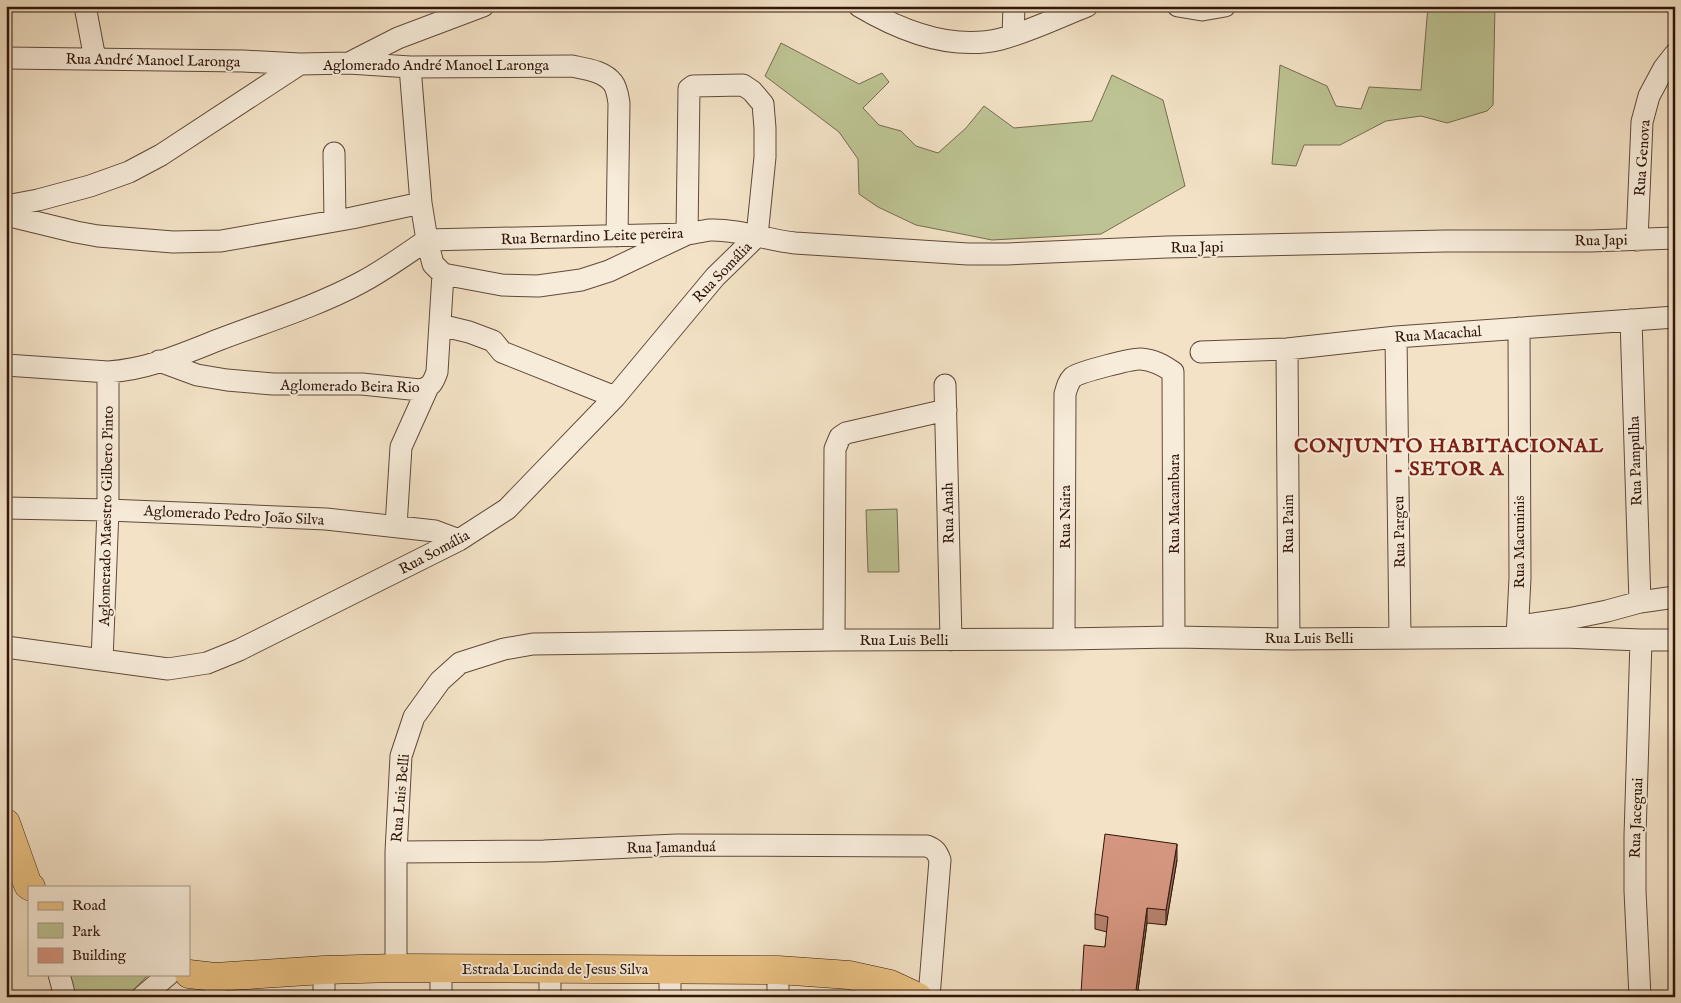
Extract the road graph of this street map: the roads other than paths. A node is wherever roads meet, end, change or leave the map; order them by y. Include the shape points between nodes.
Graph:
1 (85, 6) edge
2 (484, 6) edge
3 (860, 6) edge
4 (1014, 6) edge
5 (1087, 6) edge
6 (1178, 6) edge
7 (1225, 6) edge
8 (1013, 35) junction
9 (1675, 54) edge
10 (6, 58) edge
11 (95, 59) junction
12 (349, 63) junction
13 (300, 64) junction
14 (410, 67) junction
15 (334, 153) dead end
16 (421, 203) junction
17 (6, 206) edge
18 (6, 215) edge
19 (335, 221) junction
20 (687, 234) junction
21 (617, 236) junction
22 (757, 236) junction
23 (1675, 238) edge
24 (427, 240) junction
25 (1637, 240) junction
26 (443, 274) junction
27 (1675, 316) edge
28 (1631, 320) junction
29 (440, 325) junction
30 (1518, 328) junction
31 (1396, 337) junction
32 (1287, 350) junction
33 (1201, 352) dead end
34 (159, 362) junction
35 (6, 365) edge
36 (108, 372) junction
37 (1174, 372) joint
38 (945, 385) dead end
39 (428, 387) junction
40 (615, 396) junction
41 (946, 410) junction
42 (6, 508) edge
43 (108, 510) junction
44 (396, 526) junction
45 (459, 540) junction
46 (1675, 597) edge
47 (1640, 602) junction
48 (1518, 632) junction
49 (1174, 637) junction
50 (1400, 637) junction
51 (1289, 638) junction
52 (1064, 639) junction
53 (834, 640) junction
54 (951, 640) junction
55 (1641, 640) junction
56 (1675, 640) edge
57 (6, 647) edge
58 (102, 660) junction
59 (6, 822) edge
60 (396, 852) junction
61 (29, 886) edge
62 (396, 968) junction
63 (550, 968) junction
64 (441, 969) junction
65 (670, 970) junction
66 (190, 974) edge
67 (60, 976) edge
68 (167, 976) edge
69 (324, 984) edge
70 (778, 984) edge
71 (215, 987) edge
72 (890, 991) edge
73 (65, 997) edge
74 (142, 997) edge
75 (441, 997) edge
76 (550, 997) edge
77 (670, 997) edge
78 (918, 997) edge
79 (929, 997) edge
80 (1640, 997) edge

1 - 11 street
2 - 12 street via 398,38
3 - 8 street via 881,19 931,38 978,43
4 - 8 street
5 - 8 street
6 - 7 street via 1202,10
9 - 25 street, Rua Genova via 1649,96 1642,122
10 - 11 street, Rua André Manoel Laronga
11 - 13 street, Rua André Manoel Laronga
12 - 13 street, Aglomerado André Manoel Laronga
12 - 14 street, Aglomerado André Manoel Laronga
13 - 17 street via 161,155 129,172
14 - 16 street
14 - 21 street, Aglomerado André Manoel Laronga via 572,66 604,75 614,84 619,103
15 - 19 street
16 - 19 street
16 - 24 street
18 - 19 street via 98,236 173,242 222,241
20 - 21 street, Rua Bernardino Leite pereira
20 - 22 street, Rua Bernardino Leite pereira via 710,230
20 - 22 street via 689,89 693,86 742,85 763,104 765,158
20 - 26 street via 609,271 581,280 538,286 502,285
21 - 24 street, Rua Bernardino Leite pereira
22 - 25 street, Rua Japi via 795,243 968,254 1435,241
22 - 40 street, Rua Somália via 715,277
23 - 25 street, Rua Japi
24 - 26 street via 433,264
24 - 34 street via 357,285
26 - 29 street, Aglomerado Beira Rio
27 - 28 street, Rua Macachal
28 - 30 street, Rua Macachal
28 - 47 street, Rua Pampulha
29 - 39 street, Aglomerado Beira Rio via 437,372
29 - 40 street via 493,341 502,352
30 - 31 street, Rua Macachal
30 - 48 street, Rua Macuninis
31 - 32 street, Rua Macachal
31 - 50 street, Rua Pargeu
32 - 33 street, Rua Macachal
32 - 51 street, Rua Paim
34 - 36 street via 124,372
34 - 39 street, Aglomerado Beira Rio via 197,375 227,380 273,384 362,384 420,390
35 - 36 street
36 - 43 street, Aglomerado Maestro Gilbero Pinto
37 - 49 street, Rua Macambara
37 - 52 street, Rua Naira via 1156,361 1138,359 1084,372 1068,383 1065,394
38 - 41 street, Rua Anah
39 - 44 street via 400,447
40 - 45 street, Rua Somália via 506,509
41 - 53 street via 840,437 835,449
41 - 54 street, Rua Anah
42 - 43 street, Aglomerado Pedro João Silva
43 - 44 street, Aglomerado Pedro João Silva via 326,519
43 - 58 street, Aglomerado Maestro Gilbero Pinto
44 - 45 street, Aglomerado Pedro João Silva via 435,531
45 - 58 street, Rua Somália via 207,663 168,668
46 - 47 street
47 - 48 street
48 - 50 street, Rua Luis Belli
48 - 55 street, Rua Luis Belli
49 - 51 street, Rua Luis Belli
49 - 52 street, Rua Luis Belli
50 - 51 street, Rua Luis Belli
52 - 54 street, Rua Luis Belli
53 - 54 street, Rua Luis Belli
53 - 60 street, Rua Luis Belli via 533,644 460,663 440,680 414,717 401,756
55 - 56 street, Rua Luis Belli
55 - 80 street, Rua Jaceguai via 1635,836
57 - 58 street, Rua Somália
59 - 61 main road
60 - 62 street, Rua Luis Belli
60 - 79 street, Rua Jamanduá via 544,851 686,845 927,846 938,853 940,860
62 - 64 main road, Estrada Lucinda de Jesus Silva
62 - 69 main road, Estrada Lucinda de Jesus Silva
63 - 64 main road, Estrada Lucinda de Jesus Silva
63 - 65 main road, Estrada Lucinda de Jesus Silva
63 - 76 street
64 - 75 street
65 - 70 main road, Estrada Lucinda de Jesus Silva
65 - 77 street
66 - 71 main road, Estrada Lucinda de Jesus Silva
67 - 73 street
68 - 74 street
69 - 71 main road, Estrada Lucinda de Jesus Silva
70 - 72 main road, Estrada Lucinda de Jesus Silva via 850,975
72 - 78 main road, Estrada Lucinda de Jesus Silva

